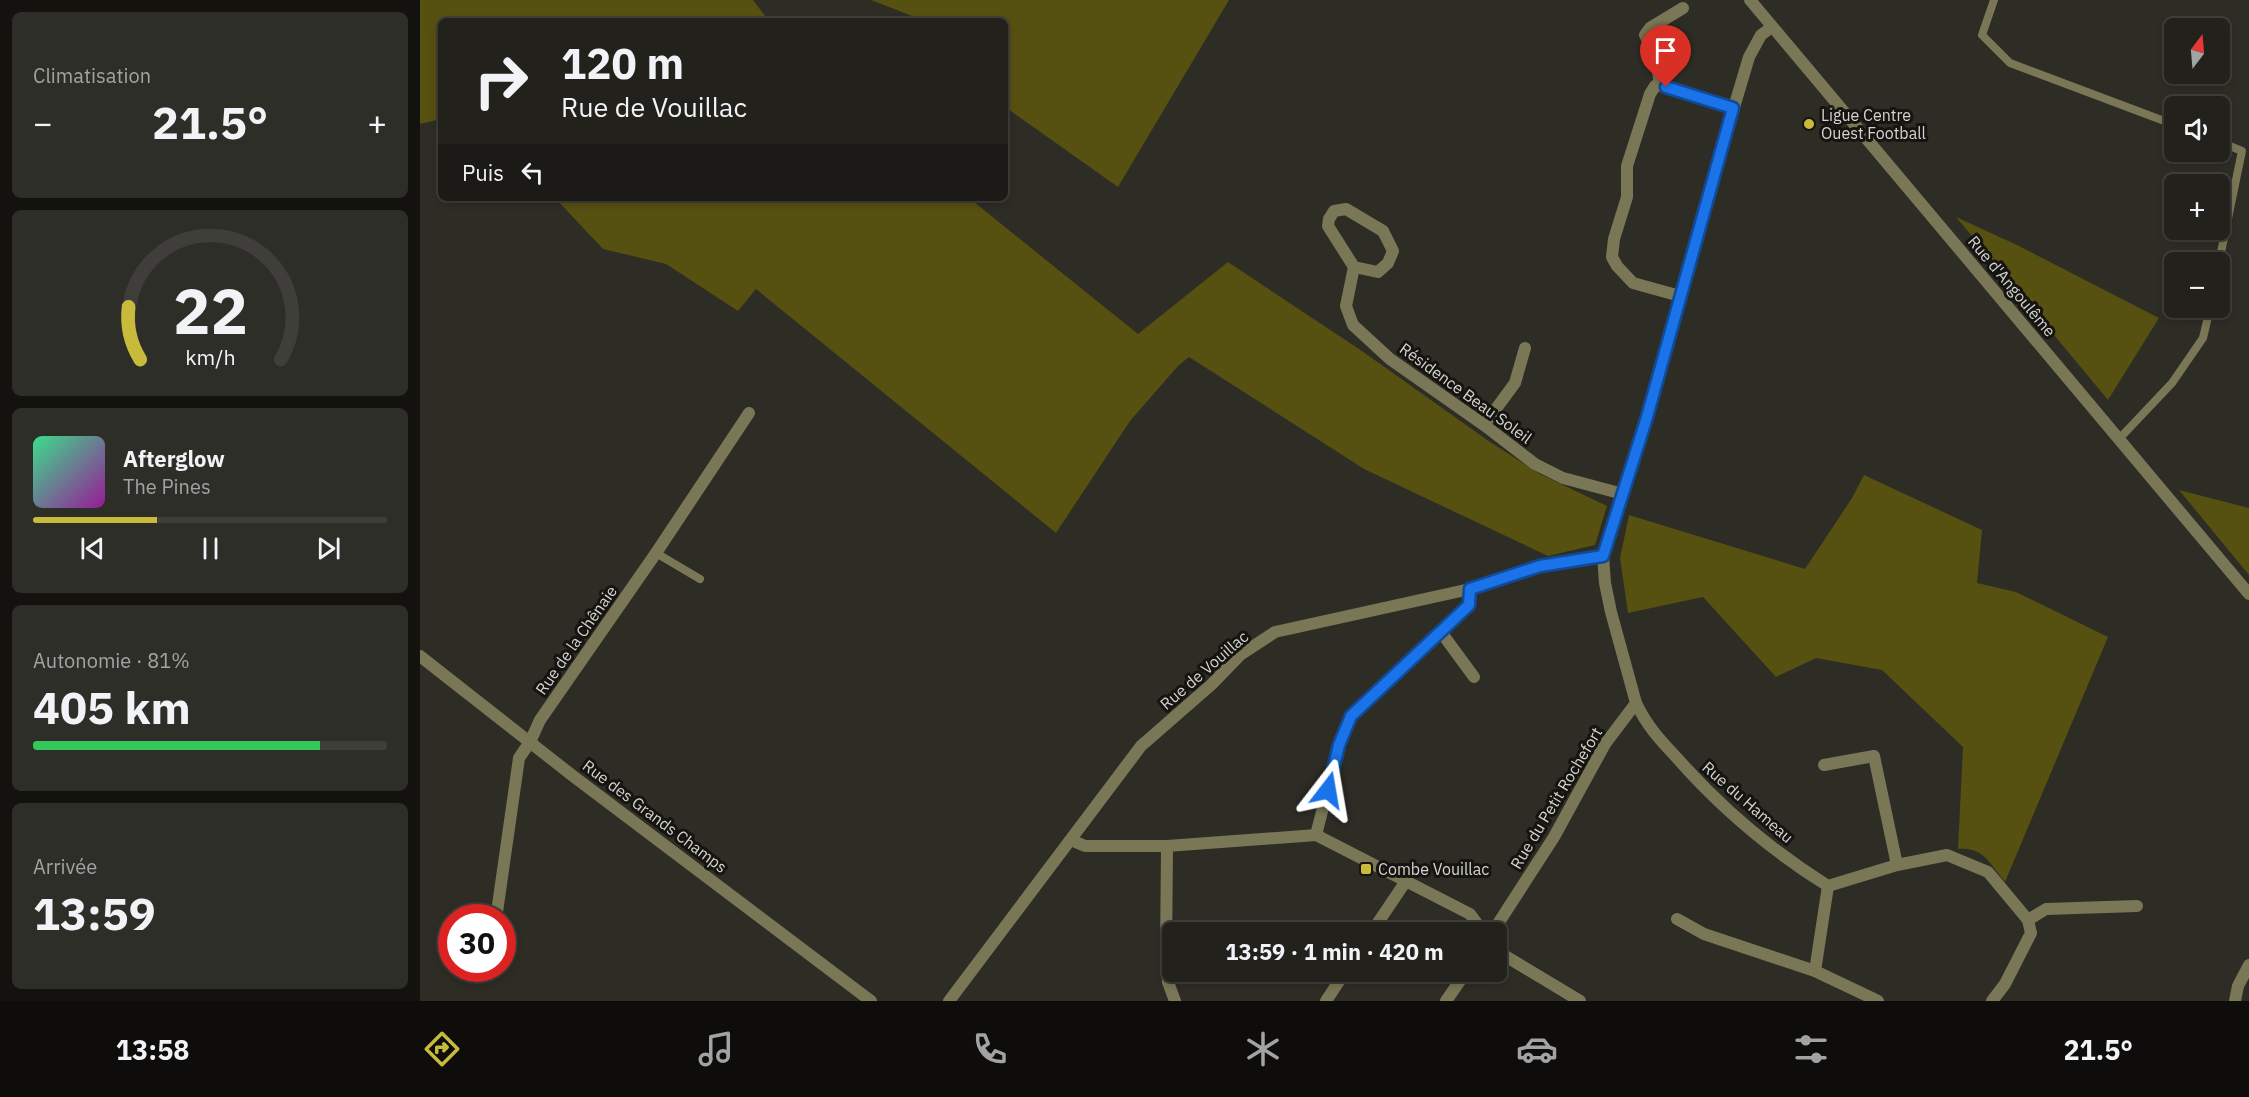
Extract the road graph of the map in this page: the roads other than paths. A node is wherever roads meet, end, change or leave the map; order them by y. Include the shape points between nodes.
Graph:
1 (1750, 0) edge
2 (1994, 0) edge
3 (1683, 8) dead end
4 (1772, 27) junction
5 (1660, 85) junction
6 (1733, 108) junction
7 (2164, 121) edge
8 (2230, 146) edge
9 (2221, 252) edge
10 (1354, 267) junction
11 (1680, 296) junction
12 (2208, 318) edge
13 (1525, 348) dead end
14 (749, 413) dead end
15 (1484, 425) junction
16 (2119, 439) junction
17 (1623, 494) junction
18 (656, 553) junction
19 (1603, 556) junction
20 (700, 579) dead end
21 (1470, 589) junction
22 (2249, 594) edge
23 (1441, 632) junction
24 (420, 656) edge
25 (1474, 677) dead end
26 (1636, 703) junction
27 (530, 742) junction
28 (1824, 765) dead end
29 (1316, 835) junction
30 (1071, 840) junction
31 (1167, 846) junction
32 (1897, 865) junction
33 (1406, 881) junction
34 (1828, 886) junction
35 (498, 904) edge
36 (2137, 906) dead end
37 (1677, 919) dead end
38 (2028, 920) junction
39 (1378, 922) edge
40 (1476, 922) edge
41 (1499, 922) edge
42 (1507, 957) edge
43 (2249, 965) edge
44 (1815, 971) junction
45 (1338, 982) edge
46 (1459, 982) edge
47 (871, 1001) edge
48 (949, 1001) edge
49 (1175, 1001) edge
50 (1326, 1001) edge
51 (1446, 1001) edge
52 (1580, 1001) edge
53 (1878, 1001) edge
54 (1992, 1001) edge
55 (2235, 1001) edge

1 - 4 street, Rue d'Angoulême
2 - 7 lane via 1982,35 2010,63
3 - 5 street via 1645,35 1656,58
4 - 6 street via 1761,35 1749,57
4 - 16 street, Rue d'Angoulême
5 - 6 street
5 - 11 street via 1650,94 1627,166 1627,197 1612,257 1633,283
6 - 11 street
8 - 9 lane via 2242,151
10 - 10 street via 1328,226 1334,211 1346,208 1383,231 1393,251 1378,272
10 - 15 street, Résidence Beau Soleil via 1346,306 1353,325 1390,359
11 - 17 street
12 - 16 lane via 2204,338 2172,382
13 - 15 street via 1515,383
14 - 18 street, Rue de la Chênaie
15 - 17 street, Résidence Beau Soleil via 1548,471
16 - 22 street, Rue d'Angoulême
17 - 19 street
18 - 20 lane
18 - 27 street, Rue de la Chênaie via 540,720
19 - 21 street, Rue de Vouillac via 1540,566
19 - 26 street via 1611,612
21 - 23 street via 1469,605
21 - 30 street, Rue de Vouillac via 1275,632 1240,655 1141,746
23 - 25 street
23 - 29 street via 1351,716 1339,745
24 - 27 street, Rue des Grands Champs
26 - 34 street, Rue du Hameau via 1645,723 1705,790 1756,835
26 - 41 street, Rue du Petit Rochefort via 1605,744 1554,837
27 - 35 street, Rue de la Chênaie via 519,758
27 - 47 street, Rue des Grands Champs
28 - 32 street via 1875,756
29 - 31 street
29 - 33 street
30 - 31 street via 1085,846
30 - 48 street, Rue de Vouillac
31 - 49 street via 1167,963
32 - 34 street
32 - 38 street via 1947,855 1988,872
33 - 39 street
33 - 40 street via 1470,914
34 - 44 street
36 - 38 street via 2046,909
37 - 44 street via 1704,934
38 - 54 street via 2031,933
42 - 52 street
43 - 55 street
44 - 53 street
45 - 50 street
46 - 51 street

